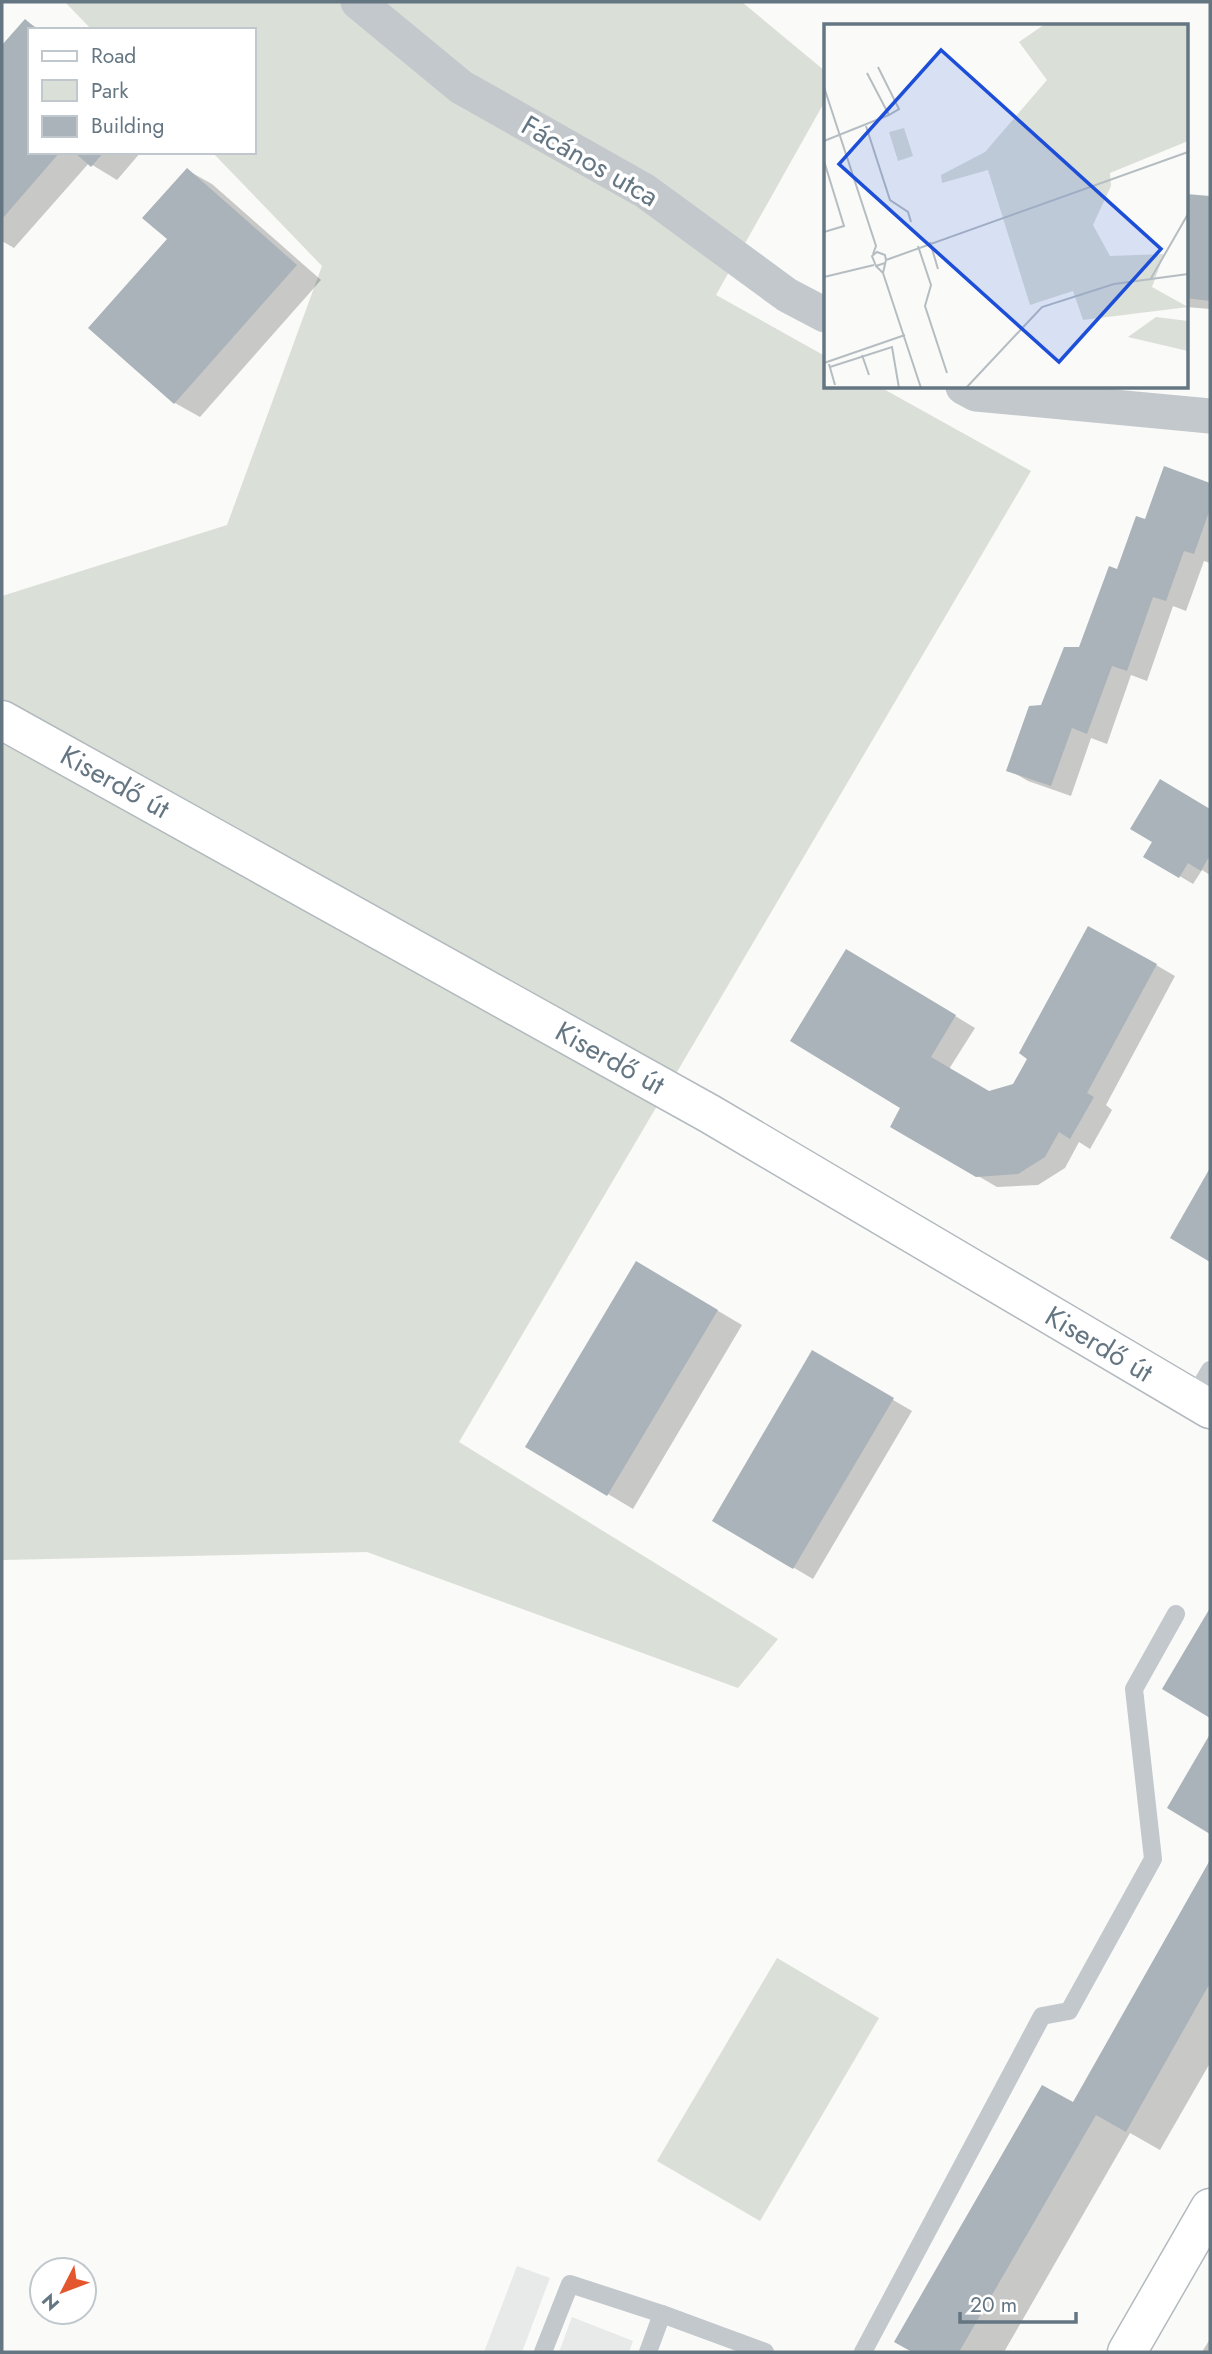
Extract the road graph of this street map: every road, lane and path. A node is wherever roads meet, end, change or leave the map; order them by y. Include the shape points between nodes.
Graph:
1 (358, 2) edge
2 (824, 314) edge
3 (965, 388) edge
4 (1210, 416) edge
5 (2, 720) edge
6 (1205, 1393) edge
7 (1175, 1614) dead end
8 (1210, 2208) edge
9 (662, 2314) junction
10 (543, 2352) edge
11 (648, 2352) edge
12 (765, 2352) edge
13 (863, 2352) edge
14 (1127, 2352) edge

1 - 2 street, Fácános utca via 461,87 645,191 787,295
3 - 4 street via 976,394
5 - 6 street, Kiserdő út
7 - 13 lane via 1134,1689 1153,1859 1069,2011 1042,2016
8 - 14 street
9 - 10 lane via 570,2284
9 - 11 lane
9 - 12 lane

